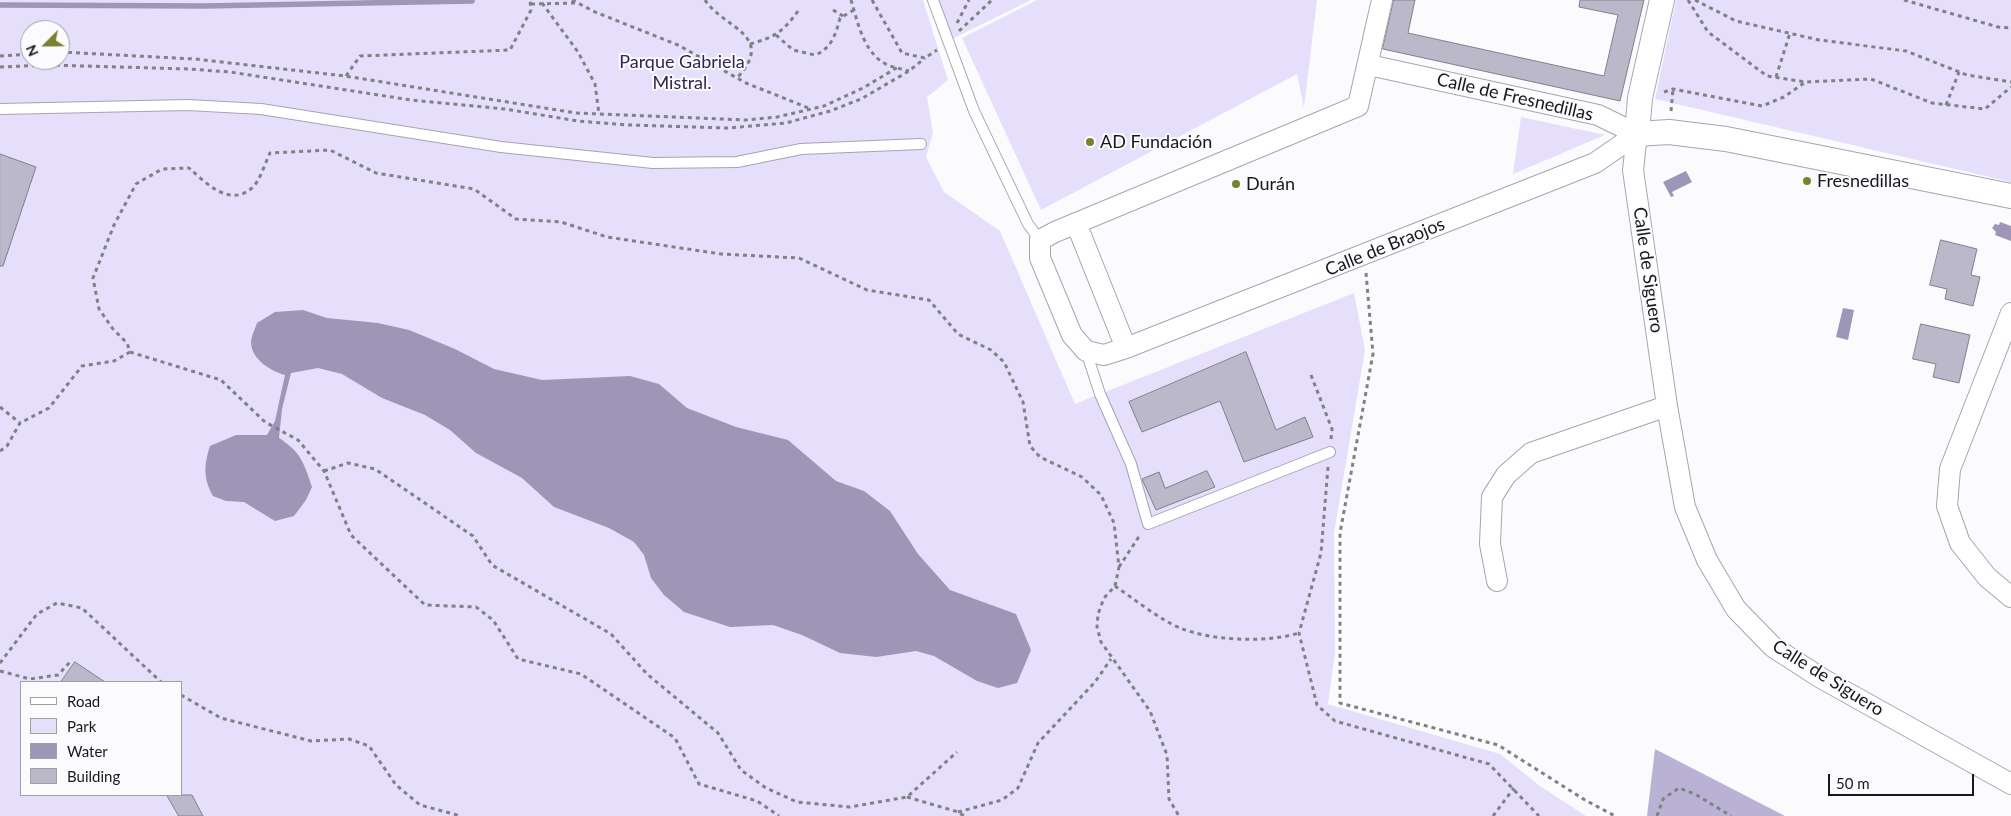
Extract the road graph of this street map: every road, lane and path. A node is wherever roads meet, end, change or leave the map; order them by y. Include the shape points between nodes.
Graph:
1 (572, 0) edge
2 (704, 0) edge
3 (851, 0) edge
4 (933, 0) edge
5 (1382, 0) edge
6 (1662, 0) edge
7 (1688, 0) edge
8 (1695, 0) edge
9 (1904, 0) edge
10 (530, 2) edge
11 (577, 3) junction
12 (542, 4) junction
13 (832, 10) dead end
14 (854, 10) junction
15 (798, 11) dead end
16 (842, 16) junction
17 (2011, 28) edge
18 (1790, 33) junction
19 (776, 35) junction
20 (750, 44) junction
21 (70, 52) edge
22 (20, 55) edge
23 (0, 56) edge
24 (925, 58) dead end
25 (1369, 65) junction
26 (0, 67) edge
27 (898, 67) junction
28 (909, 71) junction
29 (1959, 72) junction
30 (345, 76) junction
31 (1776, 77) junction
32 (737, 78) junction
33 (1804, 82) junction
34 (2011, 82) edge
35 (2011, 87) edge
36 (1640, 98) junction
37 (1946, 105) junction
38 (0, 109) edge
39 (812, 109) junction
40 (599, 114) junction
41 (1637, 134) junction
42 (921, 144) dead end
43 (2011, 196) edge
44 (1076, 223) junction
45 (1040, 240) junction
46 (1366, 271) dead end
47 (2011, 313) edge
48 (1126, 348) junction
49 (1086, 351) junction
50 (130, 352) junction
51 (1311, 375) dead end
52 (1667, 406) junction
53 (0, 407) edge
54 (20, 423) junction
55 (0, 451) edge
56 (1330, 452) junction
57 (324, 471) junction
58 (1148, 524) junction
59 (1119, 567) junction
60 (1497, 581) dead end
61 (1114, 586) junction
62 (2011, 597) edge
63 (1299, 633) junction
64 (1111, 659) junction
65 (70, 662) dead end
66 (0, 663) edge
67 (0, 671) edge
68 (160, 681) edge
69 (182, 697) edge
70 (957, 752) dead end
71 (2011, 784) edge
72 (1514, 788) junction
73 (906, 797) junction
74 (958, 812) junction
75 (462, 816) edge
76 (779, 816) edge
77 (964, 816) edge
78 (1179, 816) edge
79 (1493, 816) edge
80 (1539, 816) edge
81 (1616, 816) edge
82 (1657, 816) edge
83 (1731, 816) edge

1 - 11 path
2 - 20 path via 712,11 747,36
3 - 14 path
4 - 45 lane via 974,111 1028,224
5 - 25 street
6 - 36 street
7 - 31 path via 1708,32 1767,76
8 - 18 path via 1736,21
9 - 17 path
10 - 12 path
10 - 30 path via 531,10 510,50 360,56
11 - 12 path
11 - 32 path via 678,45
12 - 40 path via 578,52 594,84
13 - 16 path
14 - 16 path
14 - 27 path via 875,57
15 - 19 path via 786,28
16 - 19 path via 828,47 815,55 793,50
18 - 29 path via 1819,40 1906,50
18 - 31 path
19 - 20 path
20 - 32 path via 747,67
21 - 30 path via 195,58
22 - 23 path
24 - 28 path
25 - 41 street, Calle de Fresnedillas via 1598,115
25 - 44 street via 1358,106
26 - 28 path via 49,65 222,71 578,121 728,128 786,123 830,111 860,99
27 - 28 path
27 - 39 path via 863,88
29 - 34 path
29 - 37 path
30 - 40 path
31 - 33 path
32 - 39 path
33 - 36 path via 1784,97 1762,106 1673,89
33 - 37 path via 1871,80 1932,103
35 - 37 path via 1985,109
36 - 41 street
38 - 42 lane via 188,105 261,110 501,148 653,163 737,162 801,149
39 - 40 path via 746,120
41 - 43 street, Calle de Fresnedillas via 1669,132 1726,139
41 - 48 street, Calle de Braojos via 1595,163
41 - 52 street, Calle de Siguero via 1633,170
44 - 45 street
44 - 48 street
45 - 49 street via 1040,258 1072,335
46 - 81 path via 1373,354 1340,534 1340,703 1498,745
47 - 62 street via 1950,469 1948,506 1960,543 1987,577
48 - 49 street, Calle de Braojos via 1104,355
49 - 58 lane via 1100,394 1131,464
50 - 54 path via 114,361 82,366 49,408
50 - 57 path via 221,380 266,422 298,440
50 - 59 path via 127,342 99,309 93,278 114,225 136,184 162,168 188,168 217,192 235,196 252,188 270,153 330,150 376,173 474,189 516,219 561,222 607,238 721,254 799,258 867,290 929,300 958,334 991,350 1004,362 1023,402 1030,446 1040,457 1082,477 1101,495 1114,523
51 - 56 path via 1332,429
52 - 60 street via 1531,453 1506,475 1492,497 1490,544
52 - 71 street, Calle de Siguero via 1685,506 1707,560 1736,609 1773,647 1821,678
53 - 54 path
54 - 55 path
56 - 58 lane
56 - 63 path via 1321,553
57 - 73 path via 348,463 375,469 473,536 492,565 611,634 648,674 718,733 741,770 766,788 797,802 850,807
57 - 76 path via 351,535 425,605 476,607 493,620 518,660 581,674 675,738 699,784 757,801
58 - 59 path
59 - 61 path
61 - 63 path via 1180,628 1255,640
61 - 64 path via 1104,598 1097,627 1100,642
63 - 72 path via 1317,705 1335,721 1489,764
64 - 74 path via 1095,682 1038,743 1018,788 1002,800
64 - 78 path via 1150,711 1167,755 1169,799
65 - 67 path via 58,675 30,679
66 - 68 path via 37,614 57,603 82,608
69 - 75 path via 221,718 311,741 349,739 369,746 396,785 420,805
70 - 73 path
72 - 79 path
72 - 80 path
73 - 74 path
74 - 77 path
82 - 83 path via 1663,799 1679,788

